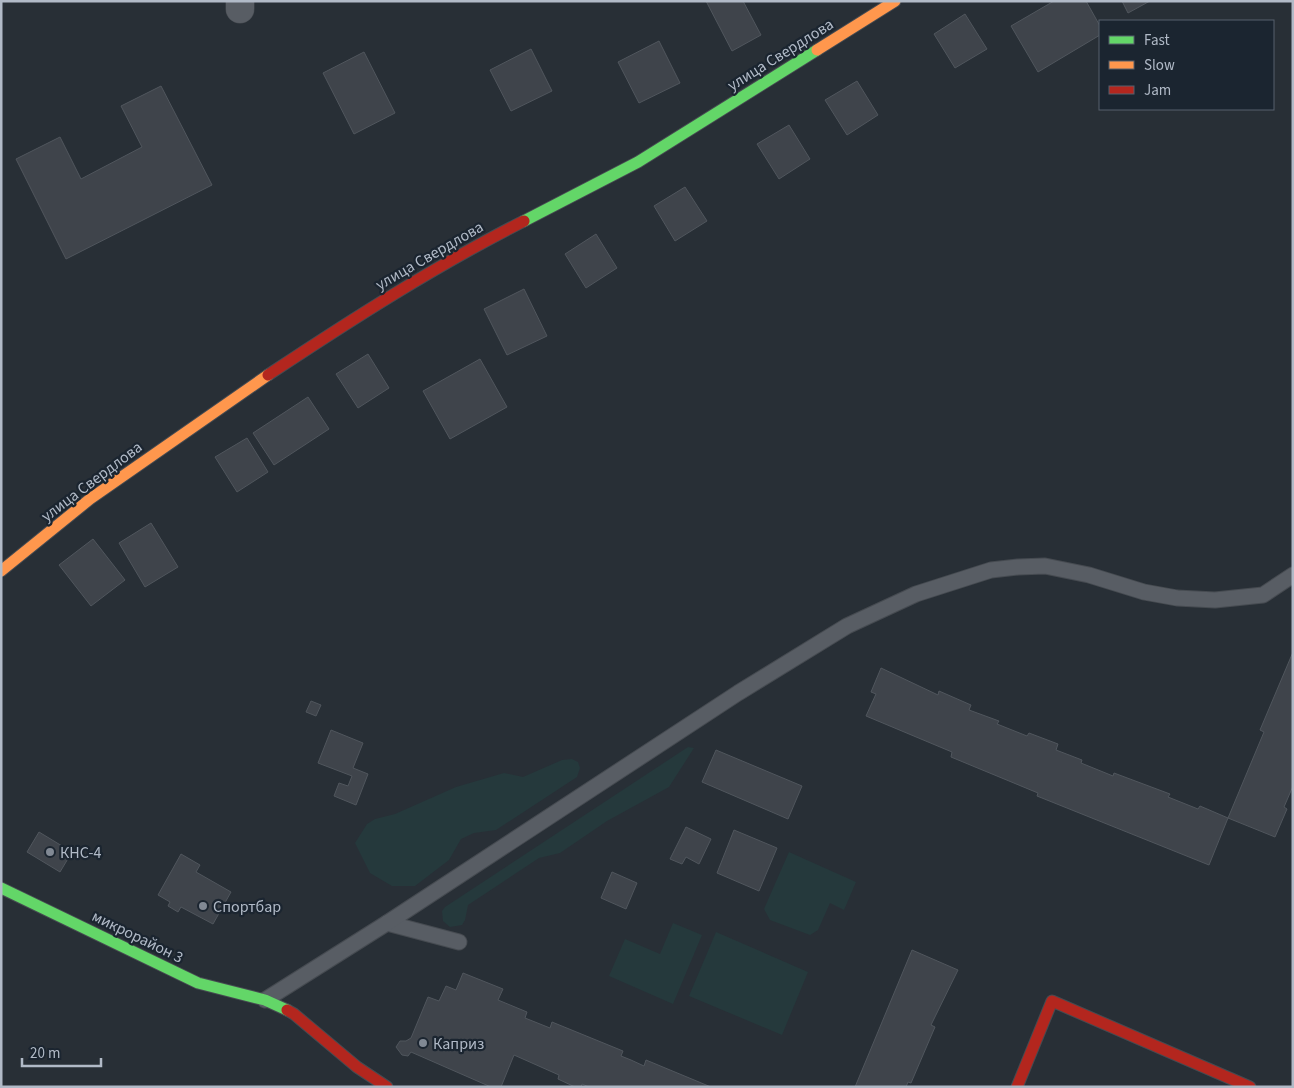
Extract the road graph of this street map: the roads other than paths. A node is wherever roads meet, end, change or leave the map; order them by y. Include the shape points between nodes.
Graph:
1 (895, 1) edge
2 (1, 571) edge
3 (1293, 575) edge
4 (1, 888) edge
5 (387, 923) junction
6 (459, 942) dead end
7 (265, 1000) junction
8 (387, 1087) edge
9 (1018, 1087) edge
10 (1250, 1087) edge

1 - 2 street, улица Свердлова via 638,162 474,246 352,319 90,499
3 - 5 lane via 1263,595 1215,600 1144,592 1045,566 1018,567 991,570 916,594 847,626 738,693
4 - 7 street, микрорайон 3 via 198,983
5 - 6 lane
5 - 7 lane
7 - 8 street, микрорайон 3 via 294,1014 357,1067
9 - 10 street via 1052,1000

